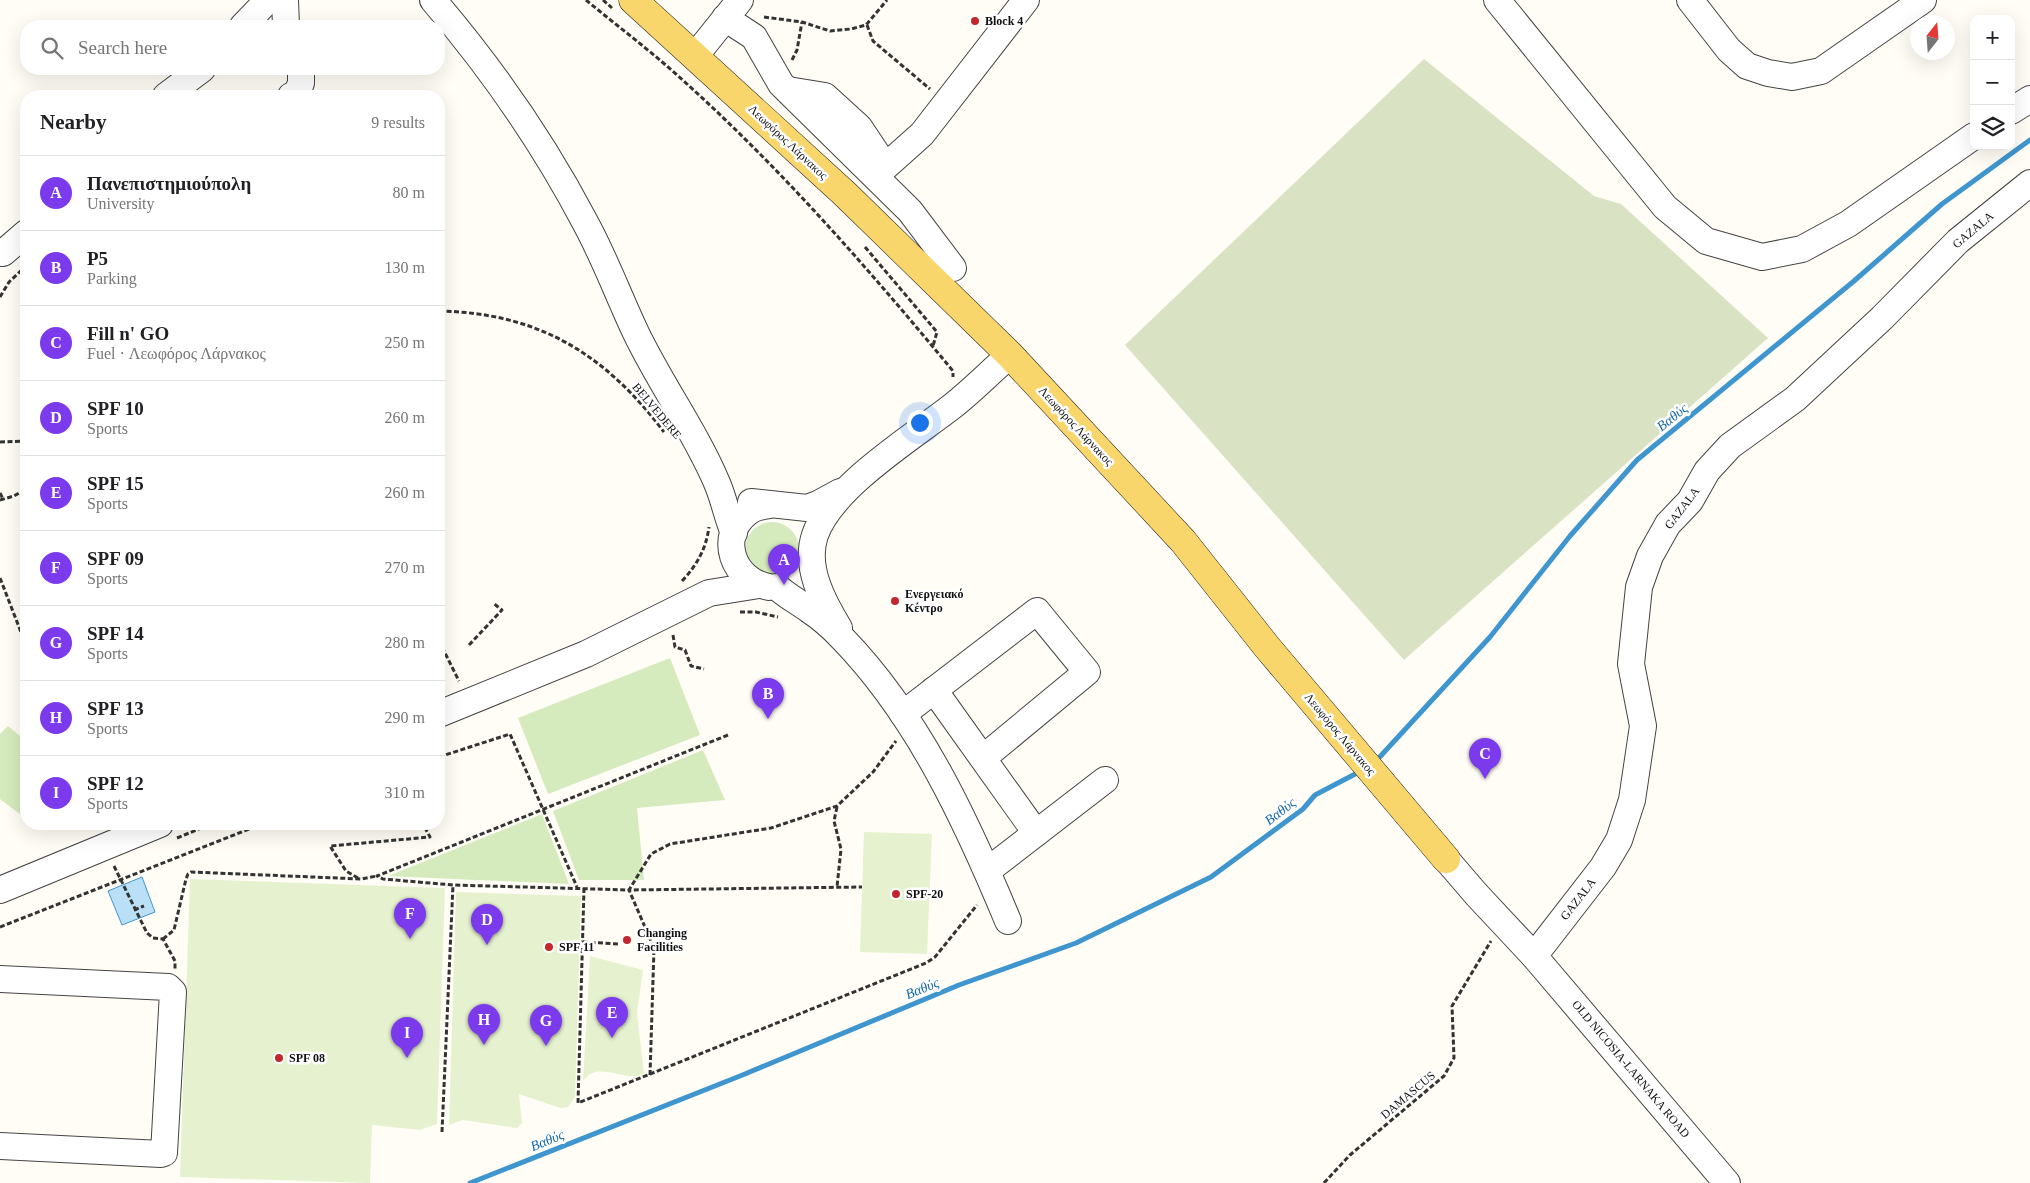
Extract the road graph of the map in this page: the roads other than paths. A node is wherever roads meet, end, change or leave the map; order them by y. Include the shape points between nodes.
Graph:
1 (268, 0) edge
2 (285, 0) edge
3 (433, 0) edge
4 (633, 0) edge
5 (1026, 0) edge
6 (1497, 0) edge
7 (1690, 0) edge
8 (1923, 0) edge
9 (732, 10) edge
10 (249, 20) edge
11 (286, 20) edge
12 (695, 56) junction
13 (194, 75) edge
14 (300, 75) edge
15 (174, 90) edge
16 (298, 90) edge
17 (2030, 99) edge
18 (2015, 108) edge
19 (1970, 139) edge
20 (880, 171) junction
21 (2030, 183) edge
22 (20, 237) edge
23 (3, 252) dead end
24 (953, 268) dead end
25 (1010, 355) junction
26 (898, 446) junction
27 (707, 461) junction
28 (856, 482) junction
29 (775, 505) junction
30 (816, 538) junction
31 (733, 540) junction
32 (768, 586) junction
33 (675, 609) junction
34 (850, 646) junction
35 (934, 690) junction
36 (445, 712) edge
37 (898, 724) junction
38 (982, 758) junction
39 (1105, 780) dead end
40 (145, 830) edge
41 (1036, 833) junction
42 (1446, 859) joint
43 (986, 887) junction
44 (0, 890) edge
45 (1008, 921) dead end
46 (1534, 956) junction
47 (0, 980) edge
48 (0, 1146) edge
49 (1727, 1183) edge

1 - 10 street
2 - 11 street
3 - 27 street via 514,103 561,178 598,248 640,340
4 - 12 main road, Λεωφόρος Λάρνακος
5 - 20 street via 922,134
6 - 19 street via 1665,207 1706,241 1762,256 1802,249 1848,224
7 - 8 street via 1729,50 1747,66 1792,77 1821,71
9 - 12 street
9 - 20 street via 754,37 784,87
12 - 25 main road, Λεωφόρος Λάρνακος via 865,213
13 - 15 street
14 - 16 street
17 - 18 street
20 - 24 street
21 - 46 street, GAZALA via 1958,241 1795,399 1730,446 1707,472 1690,501 1668,524 1650,556 1639,587 1631,664 1643,726 1632,800 1619,840 1603,866
22 - 23 street
25 - 26 street via 951,407
25 - 42 main road, Λεωφόρος Λάρνακος via 1182,542
26 - 28 street
26 - 30 street via 896,467
27 - 29 street via 735,491 752,503
27 - 31 street via 724,501
28 - 29 street via 806,508
28 - 30 street via 833,504
29 - 30 street via 794,510
29 - 31 street via 757,507 747,513 739,522
30 - 32 street via 809,566 800,576 790,584
30 - 34 street via 813,568 818,586
31 - 32 street via 734,560 739,571 748,579
31 - 33 street via 725,565 710,584
32 - 33 street via 709,593
32 - 34 street via 807,608
33 - 36 street via 552,669
34 - 37 street via 869,668
35 - 37 street
35 - 38 street
35 - 38 street via 1037,610 1087,672
37 - 43 street via 950,793
38 - 41 street
39 - 41 street
40 - 44 street
41 - 43 street
42 - 46 street, Λεωφόρος Λάρνακος
43 - 45 street
46 - 49 street, OLD NICOSIA-LARNAKA ROAD
47 - 48 street via 172,989 164,1153

